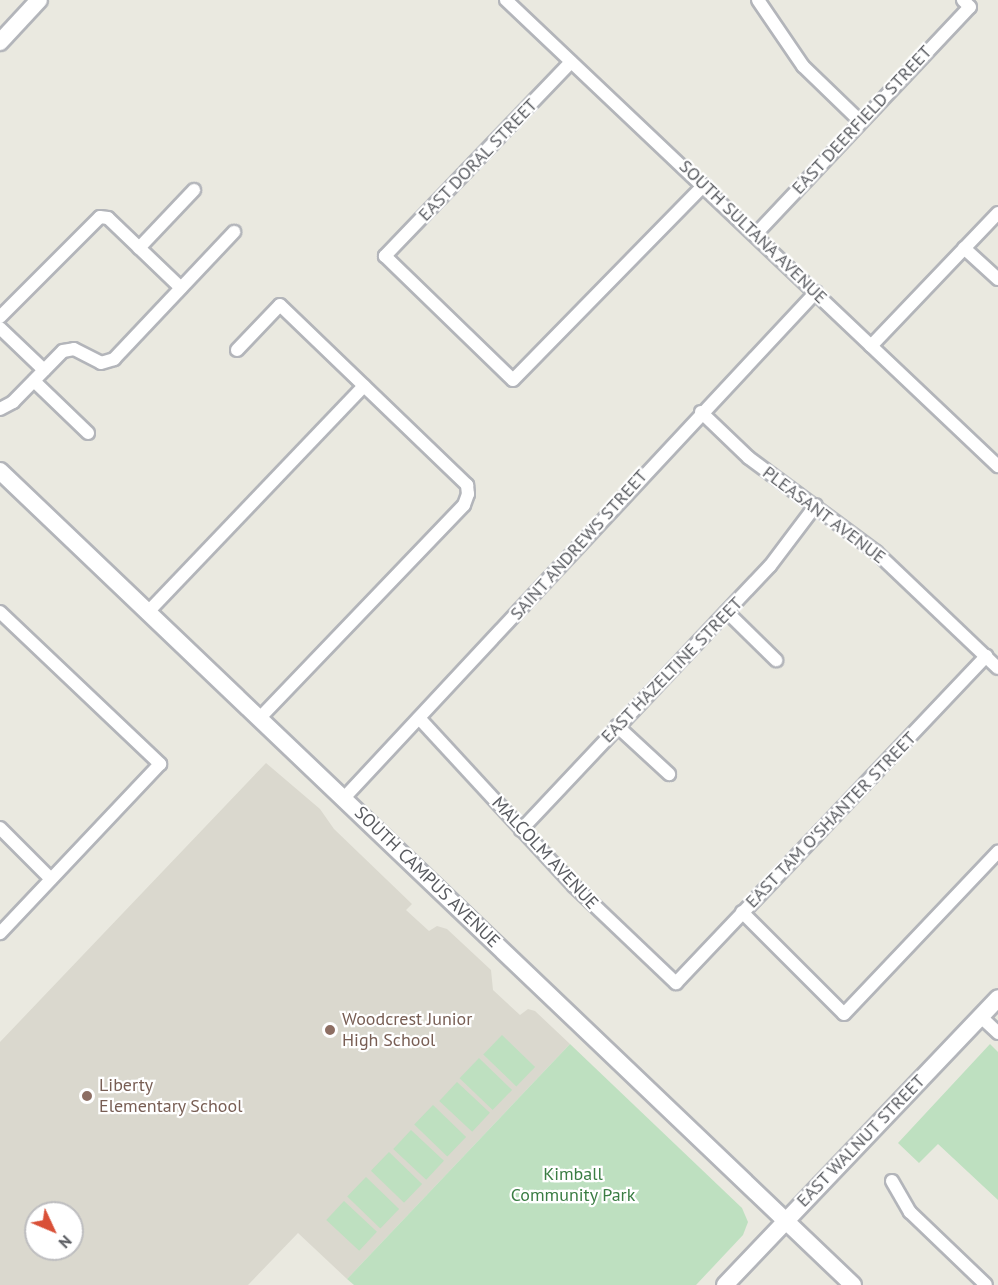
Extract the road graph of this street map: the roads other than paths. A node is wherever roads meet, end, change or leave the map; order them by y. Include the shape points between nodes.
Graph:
1 (39, 0) edge
2 (506, 0) edge
3 (758, 0) edge
4 (967, 3) edge
5 (0, 42) edge
6 (571, 62) junction
7 (860, 121) junction
8 (704, 185) junction
9 (194, 190) dead end
10 (998, 213) edge
11 (234, 232) dead end
12 (755, 235) junction
13 (139, 248) junction
14 (964, 248) junction
15 (998, 279) edge
16 (181, 288) junction
17 (816, 292) junction
18 (0, 317) edge
19 (0, 328) edge
20 (871, 346) junction
21 (237, 350) dead end
22 (44, 370) junction
23 (34, 381) junction
24 (364, 386) junction
25 (0, 409) edge
26 (701, 412) junction
27 (88, 433) dead end
28 (998, 466) edge
29 (0, 471) edge
30 (816, 505) junction
31 (0, 612) edge
32 (727, 612) junction
33 (147, 613) junction
34 (986, 656) junction
35 (776, 660) dead end
36 (998, 668) edge
37 (419, 718) junction
38 (259, 719) junction
39 (617, 726) junction
40 (669, 774) dead end
41 (344, 798) junction
42 (0, 828) edge
43 (520, 830) junction
44 (998, 852) edge
45 (51, 879) junction
46 (742, 912) junction
47 (0, 933) edge
48 (676, 984) joint
49 (998, 998) edge
50 (981, 1016) junction
51 (998, 1033) edge
52 (892, 1181) dead end
53 (785, 1221) junction
54 (724, 1285) edge
55 (854, 1285) edge
56 (986, 1285) edge

1 - 5 street
2 - 6 street, SOUTH SULTANA AVENUE
3 - 7 street via 803,66
4 - 7 street, EAST DEERFIELD STREET
6 - 8 street, SOUTH SULTANA AVENUE
6 - 8 street, EAST DORAL STREET via 385,256 513,380
7 - 12 street, EAST DEERFIELD STREET
8 - 12 street, SOUTH SULTANA AVENUE
9 - 13 street
10 - 14 street
11 - 16 street
12 - 17 street, SOUTH SULTANA AVENUE
13 - 16 street
13 - 18 street via 108,218 100,217
14 - 15 street
14 - 20 street
16 - 22 street via 114,359 101,363 68,349
17 - 20 street, SOUTH SULTANA AVENUE
17 - 26 street, SAINT ANDREWS STREET
19 - 22 street
20 - 28 street, SOUTH SULTANA AVENUE
21 - 24 street via 280,305
22 - 23 street
23 - 25 street
23 - 27 street
24 - 33 street
24 - 38 street via 467,485 465,505
26 - 30 street, PLEASANT AVENUE via 749,458
26 - 37 street, SAINT ANDREWS STREET
29 - 33 street, SOUTH CAMPUS AVENUE
30 - 32 street, EAST HAZELTINE STREET via 771,566
30 - 34 street, PLEASANT AVENUE via 876,552
31 - 45 street via 159,764
32 - 35 street
32 - 39 street, EAST HAZELTINE STREET
33 - 38 street, SOUTH CAMPUS AVENUE
34 - 36 street, PLEASANT AVENUE
34 - 46 street, EAST TAM O'SHANTER STREET
37 - 41 street, SAINT ANDREWS STREET
37 - 43 street, MALCOLM AVENUE
38 - 41 street, SOUTH CAMPUS AVENUE
39 - 40 street
39 - 43 street, EAST HAZELTINE STREET
41 - 53 street, SOUTH CAMPUS AVENUE
42 - 45 street
43 - 48 street, MALCOLM AVENUE
44 - 46 street via 844,1014
45 - 47 street
46 - 48 street, EAST TAM O'SHANTER STREET
49 - 50 street, EAST WALNUT STREET
50 - 51 street
50 - 53 street, EAST WALNUT STREET
52 - 56 street via 910,1212
53 - 54 street, EAST WALNUT STREET
53 - 55 street, SOUTH CAMPUS AVENUE

